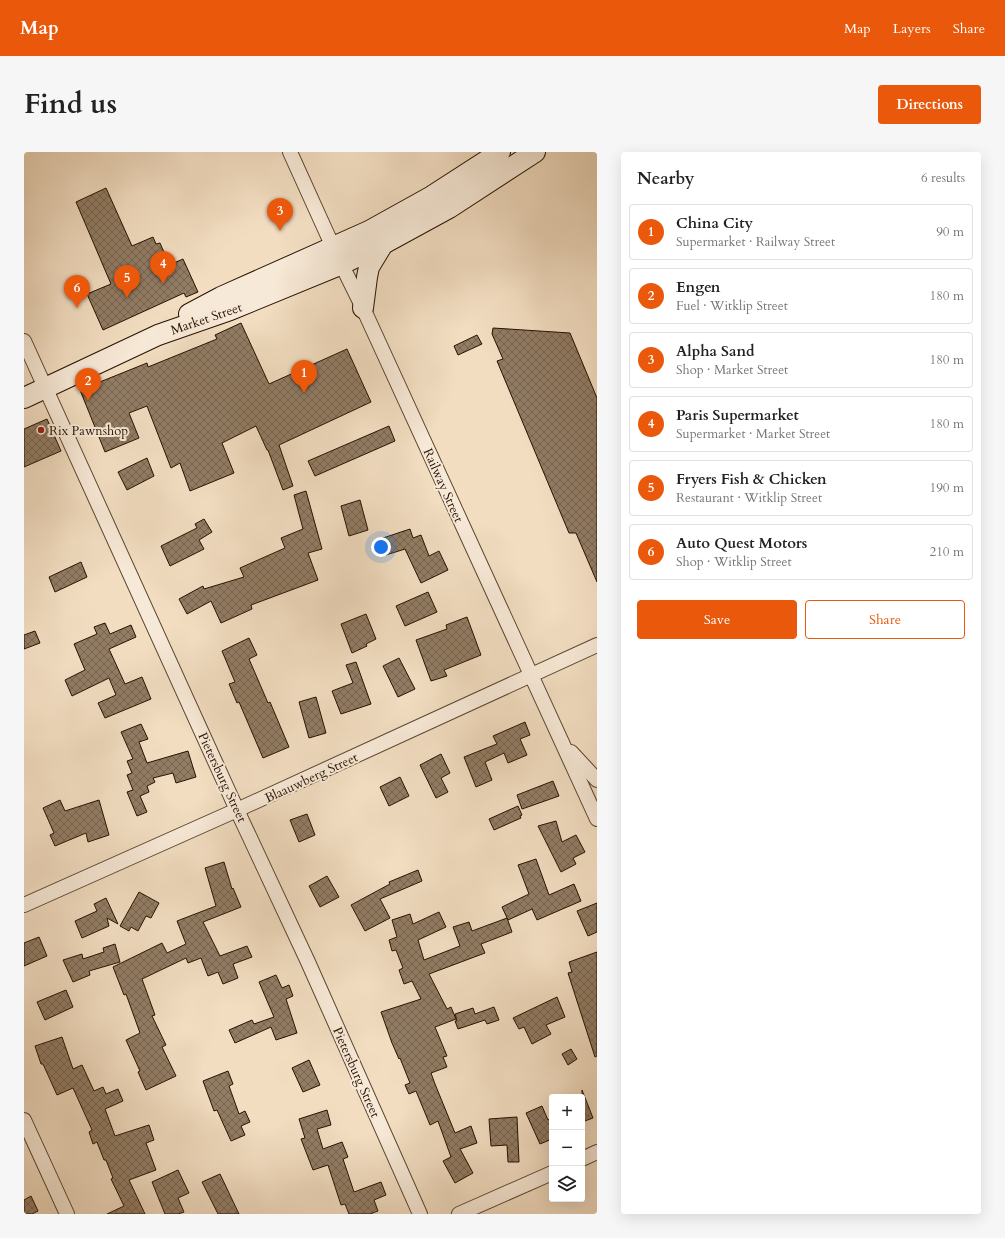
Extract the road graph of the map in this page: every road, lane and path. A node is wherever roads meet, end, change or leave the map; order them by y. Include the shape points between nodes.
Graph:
1 (290, 152) edge
2 (500, 152) edge
3 (535, 152) edge
4 (383, 244) junction
5 (338, 256) junction
6 (363, 308) junction
7 (24, 341) edge
8 (45, 387) junction
9 (24, 398) edge
10 (597, 645) edge
11 (531, 676) junction
12 (562, 741) junction
13 (597, 780) edge
14 (237, 810) junction
15 (597, 819) edge
16 (24, 905) edge
17 (24, 1120) edge
18 (597, 1152) edge
19 (585, 1158) edge
20 (549, 1173) edge
21 (67, 1214) edge
22 (420, 1214) edge
23 (459, 1214) edge

1 - 5 street, Railway Street
2 - 5 main road, Market Street via 369,232
3 - 4 main road, Market Street via 449,208
4 - 5 main road, Market Street
4 - 6 main road via 369,267
5 - 6 street, Railway Street
5 - 8 main road, Market Street via 221,297 158,335
6 - 11 street, Railway Street
7 - 8 street, Pietersburg Street
8 - 9 main road, Market Street
8 - 14 street, Pietersburg Street
10 - 11 street, Blaauwberg Street
11 - 12 street, Railway Street
11 - 14 street, Blaauwberg Street
12 - 13 street
12 - 15 street, Railway Street
14 - 16 street, Blaauwberg Street
14 - 22 street, Pietersburg Street
17 - 21 street
18 - 19 street
20 - 23 street

